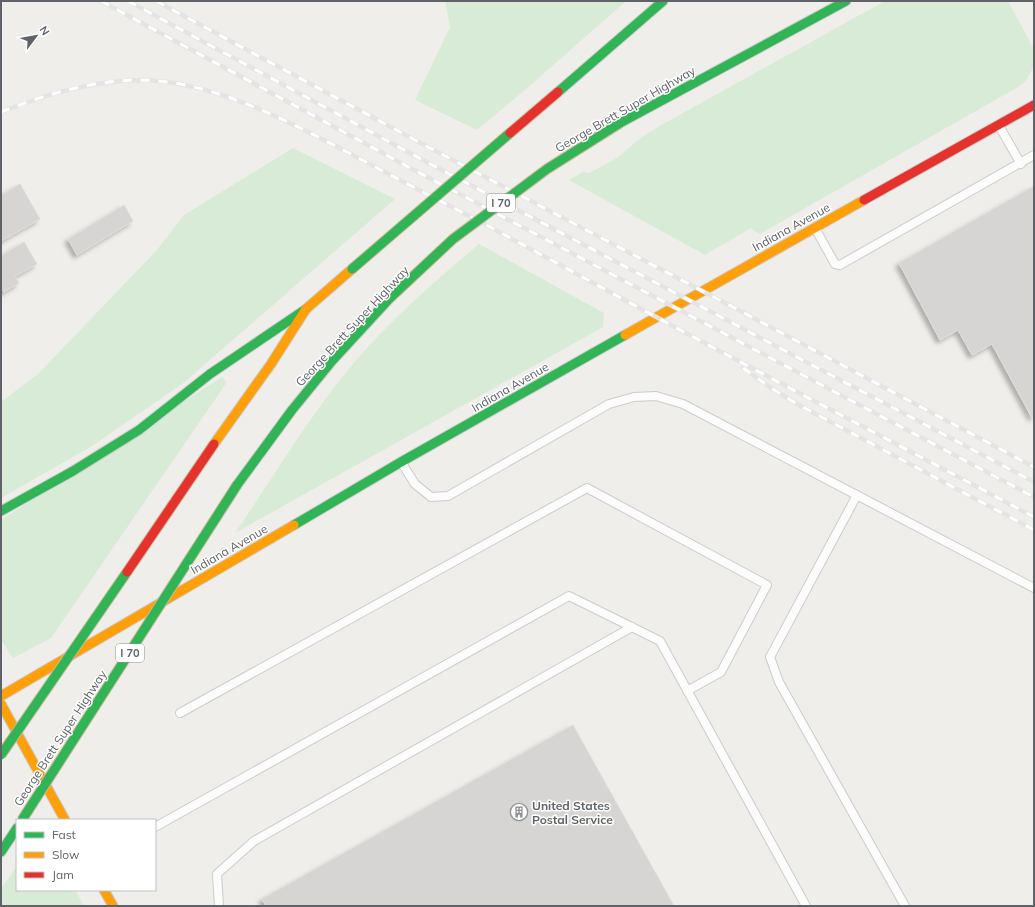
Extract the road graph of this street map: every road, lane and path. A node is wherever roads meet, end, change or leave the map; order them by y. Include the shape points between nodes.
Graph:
1 (663, 1) edge
2 (846, 1) edge
3 (1034, 105) edge
4 (998, 125) junction
5 (1034, 155) edge
6 (1021, 164) junction
7 (815, 227) junction
8 (306, 309) junction
9 (401, 462) junction
10 (857, 495) junction
11 (1, 511) edge
12 (1034, 588) edge
13 (632, 627) junction
14 (687, 691) junction
15 (1, 696) edge
16 (1, 704) edge
17 (180, 713) dead end
18 (1, 755) edge
19 (23, 819) edge
20 (64, 819) edge
21 (156, 826) edge
22 (16, 830) edge
23 (1, 852) edge
24 (105, 891) edge
25 (113, 906) edge
26 (219, 906) edge
27 (806, 906) edge
28 (904, 906) edge

1 - 8 main road, bridge
2 - 19 main road, George Brett Super Highway / I 70, bridge via 620,123 547,169 453,239 392,297 332,360 237,485
3 - 4 main road, Indiana Avenue
4 - 6 lane
4 - 7 main road, Indiana Avenue
5 - 6 lane
6 - 7 lane via 840,265 835,264
7 - 9 main road, Indiana Avenue
8 - 11 main road via 210,374 139,430
8 - 18 main road, bridge via 271,364
9 - 10 lane via 415,484 431,497 448,496 609,404 656,396 683,404
9 - 15 main road, Indiana Avenue
10 - 12 lane
10 - 28 lane via 770,657 779,682
13 - 14 lane via 660,641
13 - 21 lane via 569,596
13 - 26 lane via 254,841 218,874
14 - 17 lane via 721,672 766,585 587,488
14 - 27 lane
16 - 20 main road
22 - 23 main road
24 - 25 main road

